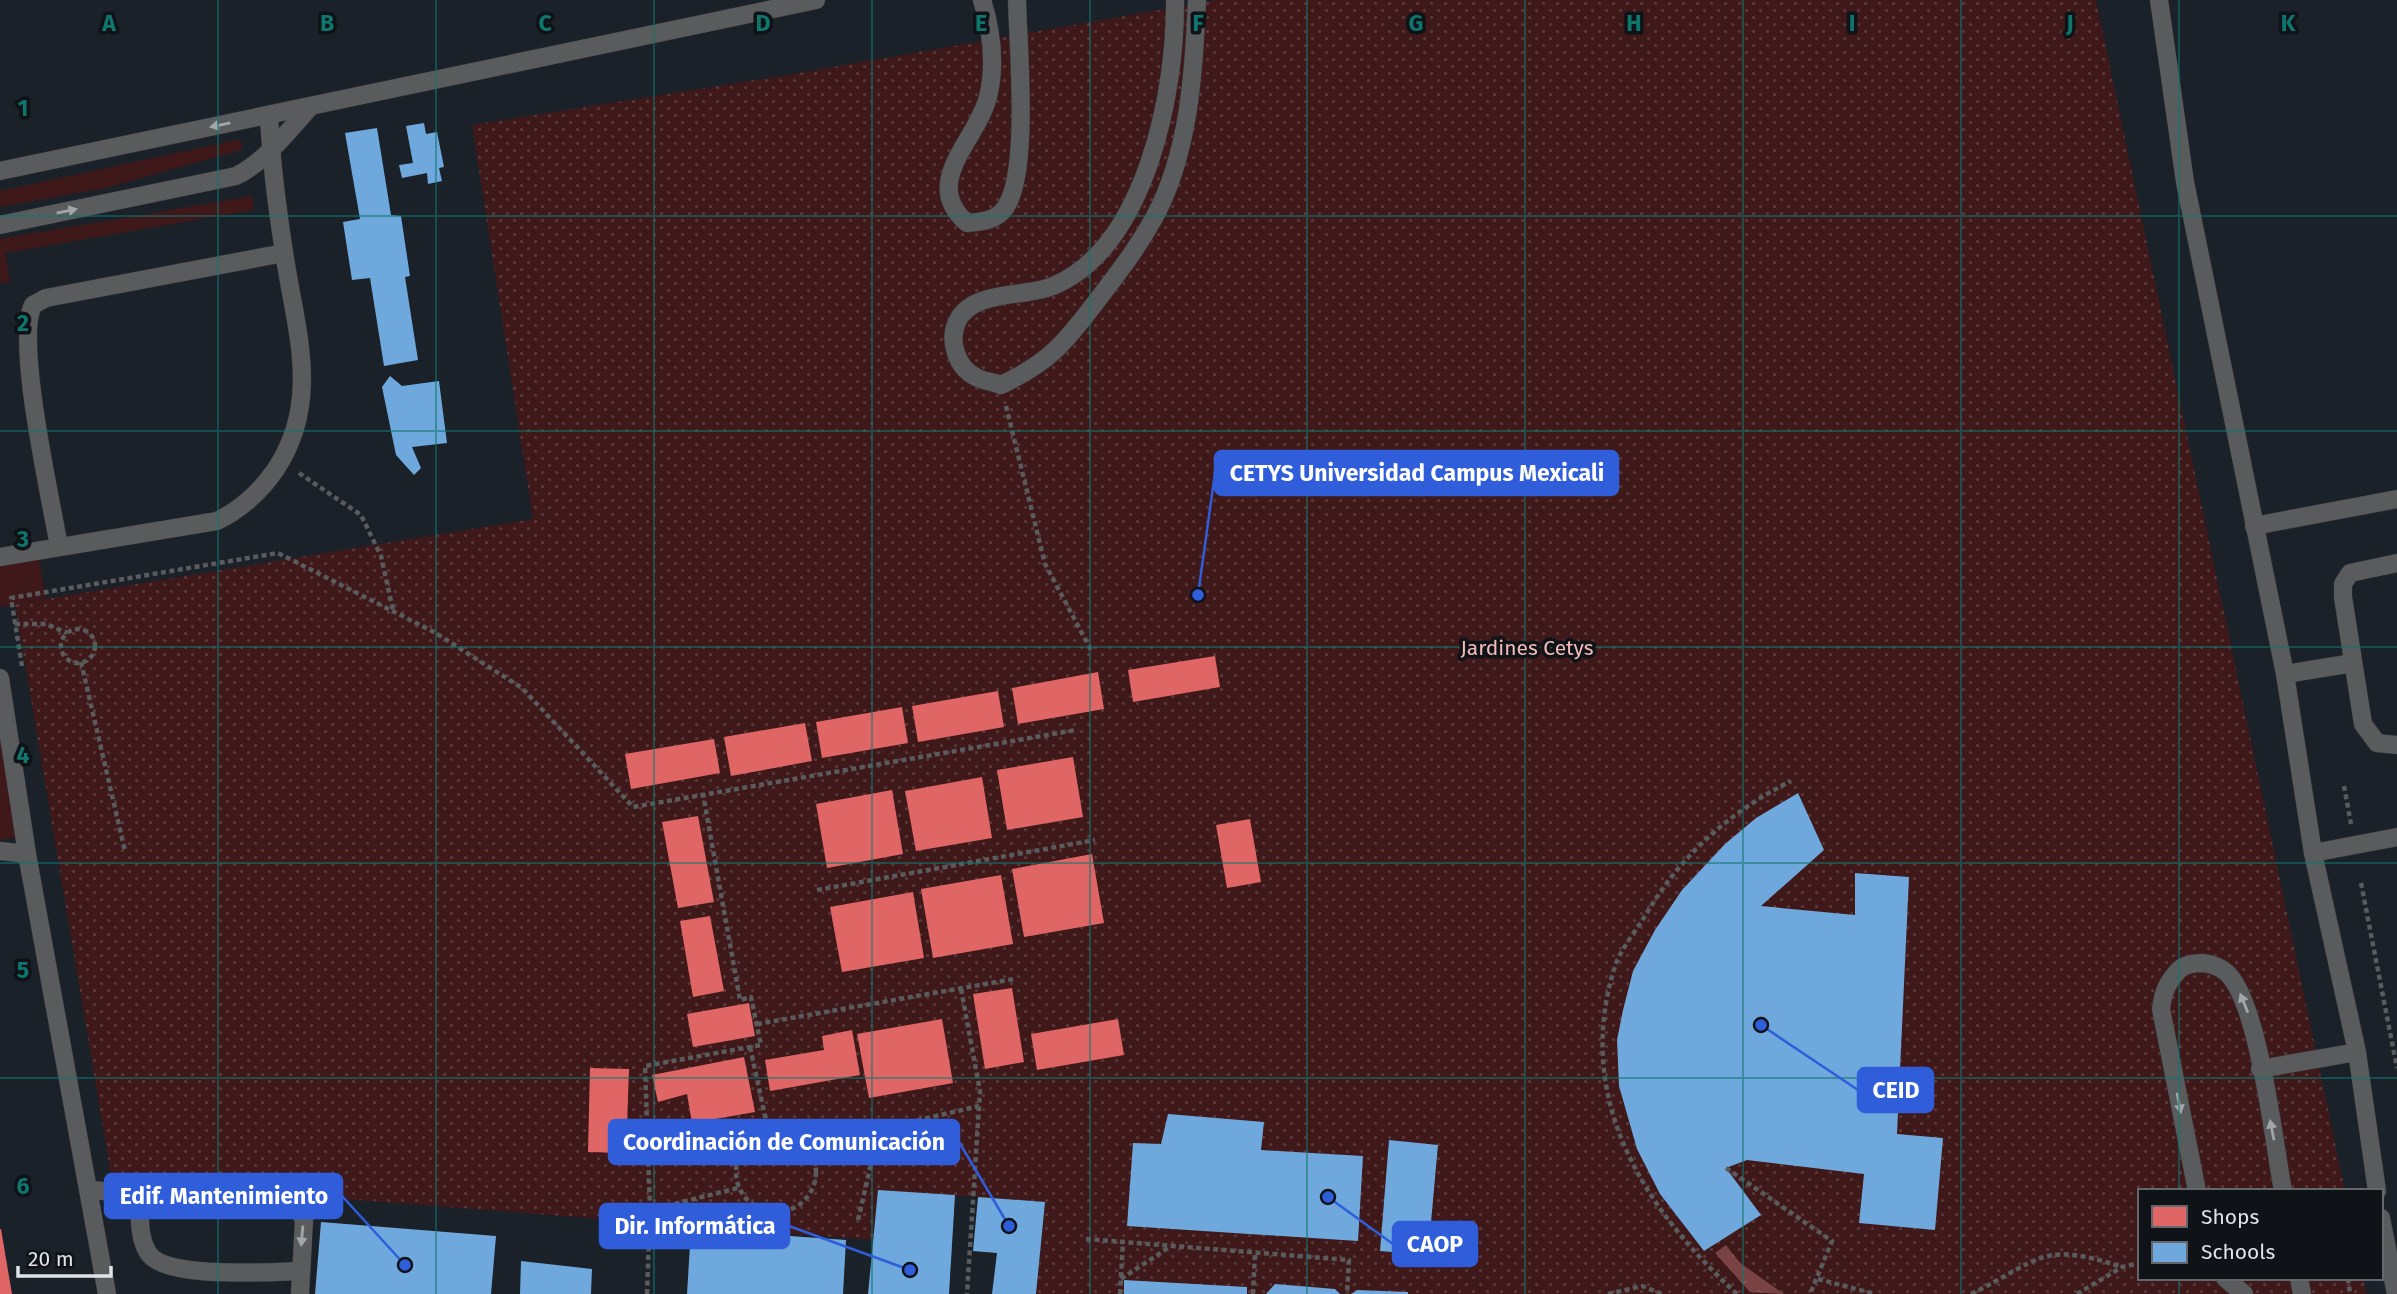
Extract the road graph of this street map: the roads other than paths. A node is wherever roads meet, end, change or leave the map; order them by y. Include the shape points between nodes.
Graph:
1 (816, 0) edge
2 (982, 0) edge
3 (1017, 0) edge
4 (1175, 0) edge
5 (1197, 0) edge
6 (2159, 0) edge
7 (311, 106) junction
8 (269, 115) junction
9 (271, 148) junction
10 (0, 171) edge
11 (0, 225) edge
12 (284, 253) junction
13 (2397, 499) edge
14 (2254, 526) junction
15 (59, 547) junction
16 (0, 557) edge
17 (2397, 563) edge
18 (2353, 663) junction
19 (2285, 674) junction
20 (0, 678) edge
21 (2397, 745) edge
22 (2397, 838) edge
23 (0, 850) edge
24 (2313, 853) junction
25 (27, 855) junction
26 (2357, 1052) junction
27 (2260, 1069) junction
28 (2197, 1189) edge
29 (2283, 1189) edge
30 (2377, 1189) edge
31 (89, 1191) junction
32 (139, 1195) junction
33 (2383, 1230) edge
34 (299, 1271) junction
35 (2227, 1280) edge
36 (107, 1294) edge
37 (300, 1294) edge
38 (2244, 1294) edge
39 (2393, 1294) edge

1 - 7 lane
2 - 3 lane via 991,29 993,65 988,98 950,171 947,194 953,211 967,223 986,222 1004,211 1013,194 1019,163
4 - 5 lane via 1173,59 1165,103 1148,169 1117,231 1089,262 1056,285 970,306 957,322 953,342 958,360 974,377 1002,385 1037,368 1069,338 1155,216 1178,158
6 - 14 lane via 2185,182
7 - 8 lane
7 - 9 lane
8 - 9 lane
8 -> 10 lane
11 -> 9 lane via 236,176
9 - 12 lane
12 - 15 lane via 302,351 301,415 281,461 256,495 217,521
12 - 15 lane via 46,298 33,305 27,322 30,378
13 - 14 lane
14 - 19 lane
15 - 16 lane
17 - 18 lane via 2350,573 2343,584
18 - 19 lane
18 - 21 lane via 2364,724 2377,743
19 - 24 lane
20 - 25 lane
22 - 24 lane
23 - 25 lane
24 - 26 lane
25 - 31 lane
26 - 27 lane
26 - 30 lane
27 -> 28 lane via 2251,1023 2228,974 2214,965 2182,966 2163,992 2161,1009
29 -> 27 lane
31 - 32 lane
31 - 36 lane
32 - 34 lane via 145,1246 159,1262 206,1270
32 -> 34 lane via 296,1205 304,1220
33 - 39 lane
34 - 37 lane
35 - 38 lane

